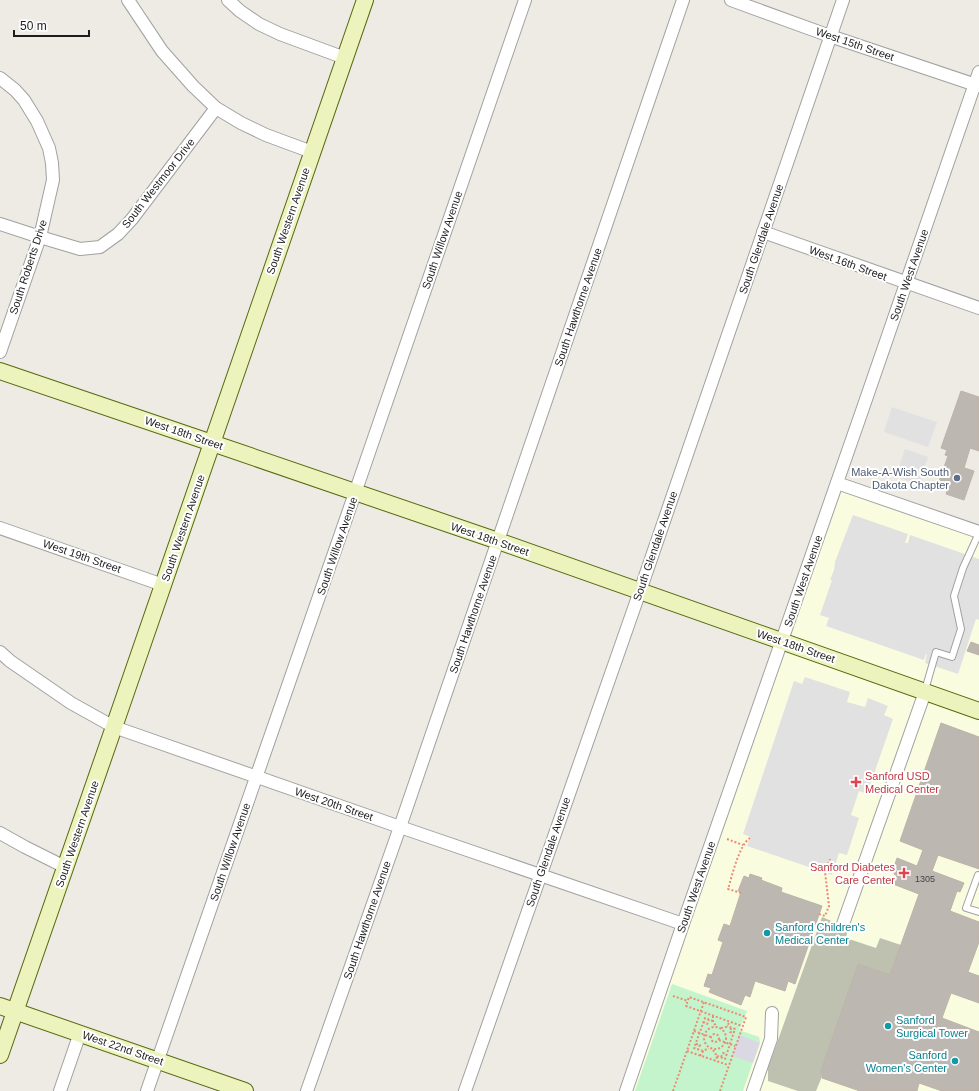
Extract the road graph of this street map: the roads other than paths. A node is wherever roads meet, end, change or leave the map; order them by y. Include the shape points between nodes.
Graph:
1 (128, 0) edge
2 (228, 0) edge
3 (364, 0) edge
4 (525, 0) edge
5 (684, 0) edge
6 (731, 0) edge
7 (843, 0) edge
8 (830, 36) junction
9 (345, 58) junction
10 (979, 72) edge
11 (0, 78) edge
12 (977, 86) edge
13 (216, 108) junction
14 (312, 152) junction
15 (0, 224) edge
16 (763, 232) junction
17 (40, 238) junction
18 (906, 283) junction
19 (979, 308) edge
20 (0, 352) edge
21 (0, 371) edge
22 (212, 443) junction
23 (837, 482) junction
24 (355, 493) junction
25 (0, 528) edge
26 (979, 532) edge
27 (498, 542) junction
28 (163, 585) junction
29 (640, 591) junction
30 (782, 640) junction
31 (0, 652) edge
32 (924, 692) junction
33 (979, 710) edge
34 (114, 727) junction
35 (256, 777) junction
36 (400, 827) junction
37 (0, 833) edge
38 (65, 867) junction
39 (540, 875) junction
40 (978, 875) dead end
41 (979, 912) edge
42 (683, 924) junction
43 (843, 924) dead end
44 (0, 1006) edge
45 (16, 1011) junction
46 (772, 1013) dead end
47 (80, 1033) junction
48 (0, 1056) edge
49 (158, 1060) junction
50 (60, 1091) edge
51 (147, 1091) edge
52 (245, 1091) edge
53 (307, 1091) edge
54 (465, 1091) edge
55 (626, 1091) edge
56 (753, 1091) edge

1 - 13 street via 162,51
2 - 9 street via 259,24
3 - 9 street, South Western Avenue
4 - 24 street, South Willow Avenue
5 - 27 street, South Hawthorne Avenue
6 - 8 street, West 15th Street
7 - 8 street, South Glendale Avenue
8 - 12 street, West 15th Street
8 - 16 street, South Glendale Avenue
9 - 14 street, South Western Avenue
10 - 12 street, South West Avenue
11 - 17 street, South Roberts Drive via 15,90 32,111 49,148 53,180
12 - 18 street, South West Avenue
13 - 14 street via 266,135
13 - 17 street, South Westmoor Drive via 118,234 100,247 80,249
14 - 22 street, South Western Avenue
15 - 17 street, South Westmoor Drive
16 - 18 street, West 16th Street
16 - 29 street, South Glendale Avenue
17 - 20 street, South Roberts Drive
18 - 19 street, West 16th Street
18 - 23 street, South West Avenue
21 - 22 street, West 18th Street
22 - 24 street, West 18th Street
22 - 28 street, South Western Avenue
23 - 26 street
23 - 30 street, South West Avenue
24 - 27 street, West 18th Street
24 - 35 street, South Willow Avenue
25 - 28 street, West 19th Street
26 - 32 lane via 954,596 961,629 952,656 936,652
27 - 29 street, West 18th Street
27 - 36 street, South Hawthorne Avenue
28 - 34 street, South Western Avenue
29 - 30 street, West 18th Street
29 - 39 street, South Glendale Avenue
30 - 32 street, West 18th Street
30 - 42 street, South West Avenue
31 - 34 street, West 20th Street via 71,703
32 - 33 street, West 18th Street
32 - 43 street
34 - 35 street, West 20th Street
34 - 38 street, South Western Avenue
35 - 36 street, West 20th Street
35 - 49 street, South Willow Avenue
36 - 39 street, West 20th Street
36 - 53 street, South Hawthorne Avenue
37 - 38 street
38 - 45 street, South Western Avenue
39 - 42 street, West 20th Street
39 - 54 street, South Glendale Avenue
40 - 41 lane via 966,908
42 - 55 street, South West Avenue
44 - 45 street, West 22nd Street
45 - 47 street, West 22nd Street
45 - 48 street, South Western Avenue
46 - 56 street via 771,1039
47 - 49 street, West 22nd Street
47 - 50 street
49 - 51 street, South Willow Avenue
49 - 52 street, West 22nd Street

